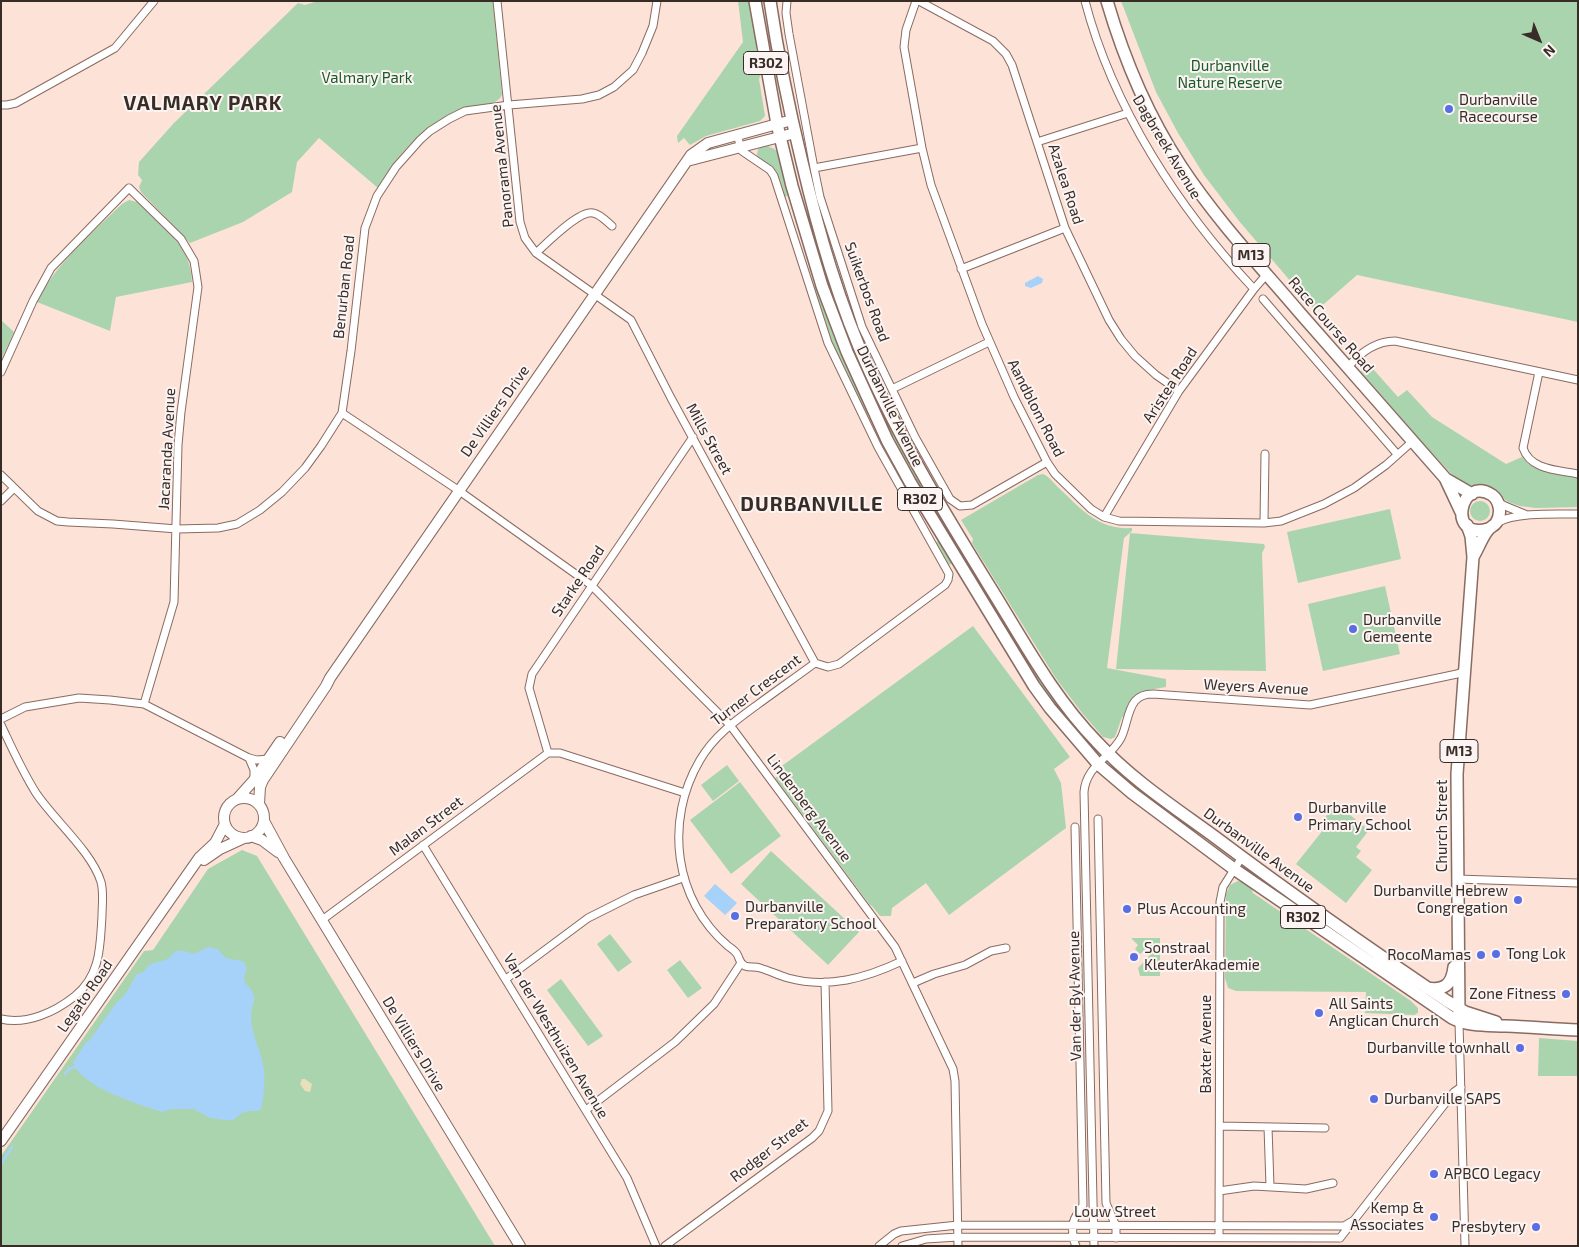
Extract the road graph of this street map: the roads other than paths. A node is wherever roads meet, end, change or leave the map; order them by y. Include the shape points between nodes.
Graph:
1 (154, 1) edge
2 (498, 1) edge
3 (657, 1) edge
4 (755, 1) edge
5 (770, 1) edge
6 (787, 1) edge
7 (918, 1) edge
8 (1085, 1) edge
9 (1107, 1) edge
10 (1, 105) edge
11 (509, 105) junction
12 (1128, 113) junction
13 (792, 120) junction
14 (777, 124) junction
15 (795, 133) junction
16 (737, 134) junction
17 (780, 136) junction
18 (1038, 142) junction
19 (740, 146) junction
20 (922, 148) junction
21 (686, 161) junction
22 (814, 168) junction
23 (612, 226) dead end
24 (1065, 228) junction
25 (536, 253) junction
26 (961, 269) junction
27 (1267, 274) junction
28 (1254, 289) junction
29 (594, 294) junction
30 (1263, 299) dead end
31 (989, 342) junction
32 (1348, 367) junction
33 (1, 372) edge
34 (1539, 372) junction
35 (1578, 380) edge
36 (892, 389) junction
37 (1180, 390) junction
38 (342, 413) junction
39 (693, 437) junction
40 (1412, 441) junction
41 (1265, 454) dead end
42 (1397, 454) junction
43 (1047, 462) junction
44 (1578, 474) edge
45 (1, 475) edge
46 (1445, 478) junction
47 (14, 488) junction
48 (458, 490) junction
49 (1472, 494) junction
50 (1, 501) edge
51 (1497, 501) junction
52 (1461, 512) junction
53 (1578, 514) edge
54 (1530, 516) junction
55 (1104, 517) junction
56 (1264, 524) junction
57 (1467, 525) junction
58 (1492, 526) junction
59 (177, 529) junction
60 (1473, 557) junction
61 (591, 586) junction
62 (815, 663) junction
63 (1465, 672) junction
64 (330, 678) junction
65 (144, 704) junction
66 (1, 719) edge
67 (1, 725) edge
68 (730, 725) junction
69 (548, 753) junction
70 (1108, 754) junction
71 (249, 758) junction
72 (268, 759) junction
73 (1098, 764) junction
74 (254, 780) junction
75 (685, 793) junction
76 (237, 799) junction
77 (259, 804) junction
78 (1098, 819) dead end
79 (264, 821) junction
80 (225, 824) junction
81 (1075, 827) dead end
82 (248, 837) junction
83 (423, 845) junction
84 (1242, 857) junction
85 (284, 858) junction
86 (192, 868) junction
87 (1234, 869) junction
88 (683, 878) junction
89 (1457, 879) junction
90 (1099, 881) junction
91 (1086, 883) junction
92 (1578, 883) edge
93 (322, 920) junction
94 (1458, 945) junction
95 (1006, 948) dead end
96 (902, 961) junction
97 (741, 963) junction
98 (506, 979) junction
99 (825, 982) junction
100 (912, 983) junction
101 (1428, 988) junction
102 (1459, 1008) junction
103 (1, 1019) edge
104 (1459, 1022) junction
105 (1507, 1026) junction
106 (1578, 1030) edge
107 (1461, 1087) junction
108 (586, 1110) junction
109 (1220, 1126) junction
110 (1268, 1127) junction
111 (1325, 1128) dead end
112 (1, 1142) edge
113 (1334, 1183) dead end
114 (1270, 1186) junction
115 (1219, 1191) junction
116 (1354, 1220) junction
117 (958, 1224) junction
118 (1073, 1225) junction
119 (1094, 1225) junction
120 (1116, 1226) junction
121 (1219, 1226) junction
122 (1344, 1226) junction
123 (1073, 1236) junction
124 (958, 1237) junction
125 (1094, 1237) junction
126 (1219, 1237) junction
127 (1116, 1238) junction
128 (1340, 1242) edge
129 (520, 1246) edge
130 (656, 1246) edge
131 (665, 1246) edge
132 (879, 1246) edge
133 (902, 1246) edge
134 (958, 1246) edge
135 (1076, 1246) edge
136 (1094, 1246) edge
137 (1465, 1246) edge

1 - 10 street via 112,50 12,104
2 - 11 street, Panorama Avenue
3 - 11 street, Benurban Road via 653,26 642,53 633,70 614,87 582,99
4 - 14 main road, Durbanville Avenue / R302
5 - 13 main road, Durbanville Avenue / R302
6 - 22 street, Suikerbos Road via 789,34
7 - 18 street, Azalea Road via 993,41 1006,54
7 - 20 street, Aandblom Road via 908,25 904,47
8 - 12 street, Dagbreek Avenue
9 - 27 main road, Race Course Road / M13 via 1137,86 1181,166 1216,214
11 - 25 street, Panorama Avenue via 521,228
11 - 38 street, Benurban Road via 465,111 439,125 410,150 372,206 365,228
12 - 18 street
12 - 28 street, Dagbreek Avenue via 1172,188
13 - 14 street, De Villiers Drive
13 - 15 main road, Durbanville Avenue / R302
14 - 16 street, De Villiers Drive
14 - 17 main road, Durbanville Avenue / R302
15 - 17 street
15 - 70 main road, Durbanville Avenue / R302 via 832,275 878,388 920,471 1037,662 1064,703
16 - 19 street
16 - 21 street, De Villiers Drive via 703,146
17 - 19 street
17 - 73 main road, Durbanville Avenue / R302 via 822,286 847,352 887,440 1034,686
18 - 24 street, Azalea Road
19 - 21 street
19 - 62 street via 774,176 828,343 878,448 949,574 945,585 839,664 828,667
20 - 22 street
20 - 26 street, Aandblom Road via 931,185
21 - 29 street, De Villiers Drive
22 - 36 street, Suikerbos Road via 820,197 862,327
23 - 25 street via 589,212 563,228
24 - 26 street
24 - 37 street, Azalea Road via 1108,320 1121,339 1145,366
25 - 29 street, Panorama Avenue
26 - 31 street, Aandblom Road
27 - 28 street, Aristea Road
27 - 32 main road, Race Course Road / M13
28 - 37 street, Aristea Road
29 - 39 street, Mills Street via 631,320
29 - 48 street, De Villiers Drive
30 - 42 street
31 - 36 street
31 - 43 street, Aandblom Road
32 - 34 street via 1371,347 1395,341
32 - 40 main road, Race Course Road / M13
33 - 59 street, Jacaranda Avenue via 52,268 129,188 181,239 194,261 197,278 198,295 178,445
34 - 35 street
34 - 44 street via 1525,452 1537,465
36 - 43 street, Suikerbos Road via 915,437 950,499 956,504 972,506
37 - 55 street, Aristea Road
38 - 48 street
38 - 59 street via 305,468 260,510 226,527
39 - 61 street, Starke Road
39 - 62 street, Mills Street
40 - 42 street, Aandblom Road
40 - 46 main road, Race Course Road / M13
41 - 56 street
42 - 56 street, Aandblom Road via 1365,481 1334,500 1281,521
43 - 55 street, Aandblom Road via 1070,490
45 - 47 street
46 - 49 main road, Race Course Road / M13
46 - 52 main road, Race Course Road / M13
47 - 50 street
47 - 59 street via 38,510 57,520
48 - 61 street, Lindenberg Avenue
48 - 64 street, De Villiers Drive
49 - 51 main road, Race Course Road / M13 via 1486,493
49 - 52 main road via 1463,502
51 - 54 street
51 - 58 main road, M13 via 1500,512
52 - 57 main road, Race Course Road / M13
53 - 54 street
54 - 58 street via 1506,518
55 - 56 street, Aandblom Road via 1118,521
57 - 58 main road via 1477,531
57 - 60 main road, Church Street / M13 via 1472,536
58 - 60 main road, Church Street / M13
59 - 65 street, Jacaranda Avenue via 173,609
60 - 63 main road, Church Street / M13
61 - 68 street, Lindenberg Avenue
61 - 69 street, Starke Road via 530,680 530,692
62 - 68 street, Turner Crescent
63 - 70 street, Weyers Avenue via 1310,704 1147,694 1134,702 1122,736
63 - 89 main road, Church Street / M13 via 1457,774
64 - 72 street, De Villiers Drive
64 - 77 street, De Villiers Drive via 263,780
65 - 66 street via 79,698 25,707
65 - 71 street
67 - 103 street via 36,793 86,855 103,892 99,958 80,991 70,1000 34,1018 12,1022
68 - 75 street, Turner Crescent via 701,759
68 - 96 street, Lindenberg Avenue via 895,947
69 - 75 street via 560,753
69 - 83 street, Malan Street
70 - 73 street, Van der Byl Avenue
70 - 84 main road, Durbanville Avenue / R302
71 - 72 street
71 - 74 street
72 - 74 street, De Villiers Drive
73 - 87 main road, Durbanville Avenue / R302
73 - 91 street, Van der Byl Avenue via 1085,784
74 - 76 street, De Villiers Drive
75 - 88 street, Turner Crescent via 678,835
76 - 77 street via 248,798
76 - 80 street via 227,807
77 - 79 street
78 - 90 street
79 - 82 street via 262,828
79 - 85 street, De Villiers Drive
80 - 82 street via 233,834
80 - 86 street, Legato Road via 215,842
81 - 118 street, Van der Byl Avenue via 1083,1205
82 - 85 street, De Villiers Drive via 262,840
82 - 86 street, Legato Road via 220,849
83 - 93 street, Malan Street
83 - 98 street, Van der Westhuizen Avenue
84 - 87 street, Baxter Avenue
84 - 101 main road, Durbanville Avenue / R302
85 - 93 street, De Villiers Drive
86 - 112 street, Legato Road
87 - 104 main road, Durbanville Avenue / R302
87 - 109 street, Baxter Avenue via 1223,887 1220,902
88 - 97 street, Turner Crescent via 702,917 737,954
88 - 98 street via 634,895 588,918
89 - 92 street
89 - 94 main road, Church Street / M13
90 - 91 street
90 - 120 street via 1106,1203
91 - 119 street, Van der Byl Avenue
93 - 129 street, De Villiers Drive
94 - 101 main road via 1451,981 1441,988
94 - 102 main road, Church Street / M13
95 - 100 street
96 - 99 street via 857,978
96 - 100 street, Lindenberg Avenue
97 - 99 street via 791,979
97 - 108 street via 714,1004 675,1042
98 - 108 street, Van der Westhuizen Avenue
99 - 131 street, Rodger Street via 828,1111 819,1131
100 - 117 street, Lindenberg Avenue via 953,1069
101 - 102 main road, Durbanville Avenue / R302
102 - 104 main road, Church Street / M13
102 - 105 main road, Durbanville Avenue / R302
104 - 105 main road, Durbanville Avenue / R302
104 - 107 street, Church Street
105 - 106 main road, R302
107 - 116 street
107 - 137 street, Church Street
108 - 130 street, Van der Westhuizen Avenue via 627,1178
109 - 110 street
109 - 115 street, Baxter Avenue
110 - 111 street
110 - 114 street
113 - 114 street via 1306,1189
114 - 115 street
115 - 121 street, Baxter Avenue
116 - 122 street
116 - 128 street
117 - 118 street, Louw Street
117 - 124 street, Lindenberg Avenue
117 - 132 street, Louw Street via 899,1232
118 - 119 street, Louw Street
118 - 123 street, Van der Byl Avenue
119 - 120 street, Louw Street
119 - 125 street, Van der Byl Avenue
120 - 121 street, Louw Street
120 - 127 street
121 - 122 street, Louw Street
121 - 126 street, Baxter Avenue
122 - 128 street
123 - 124 street, Louw Street
123 - 125 street, Louw Street
123 - 135 street, Van der Byl Avenue
124 - 133 street, Louw Street via 926,1239
124 - 134 street, Lindenberg Avenue
125 - 127 street, Louw Street
125 - 136 street, Van der Byl Avenue
126 - 127 street, Louw Street
126 - 128 street, Louw Street

